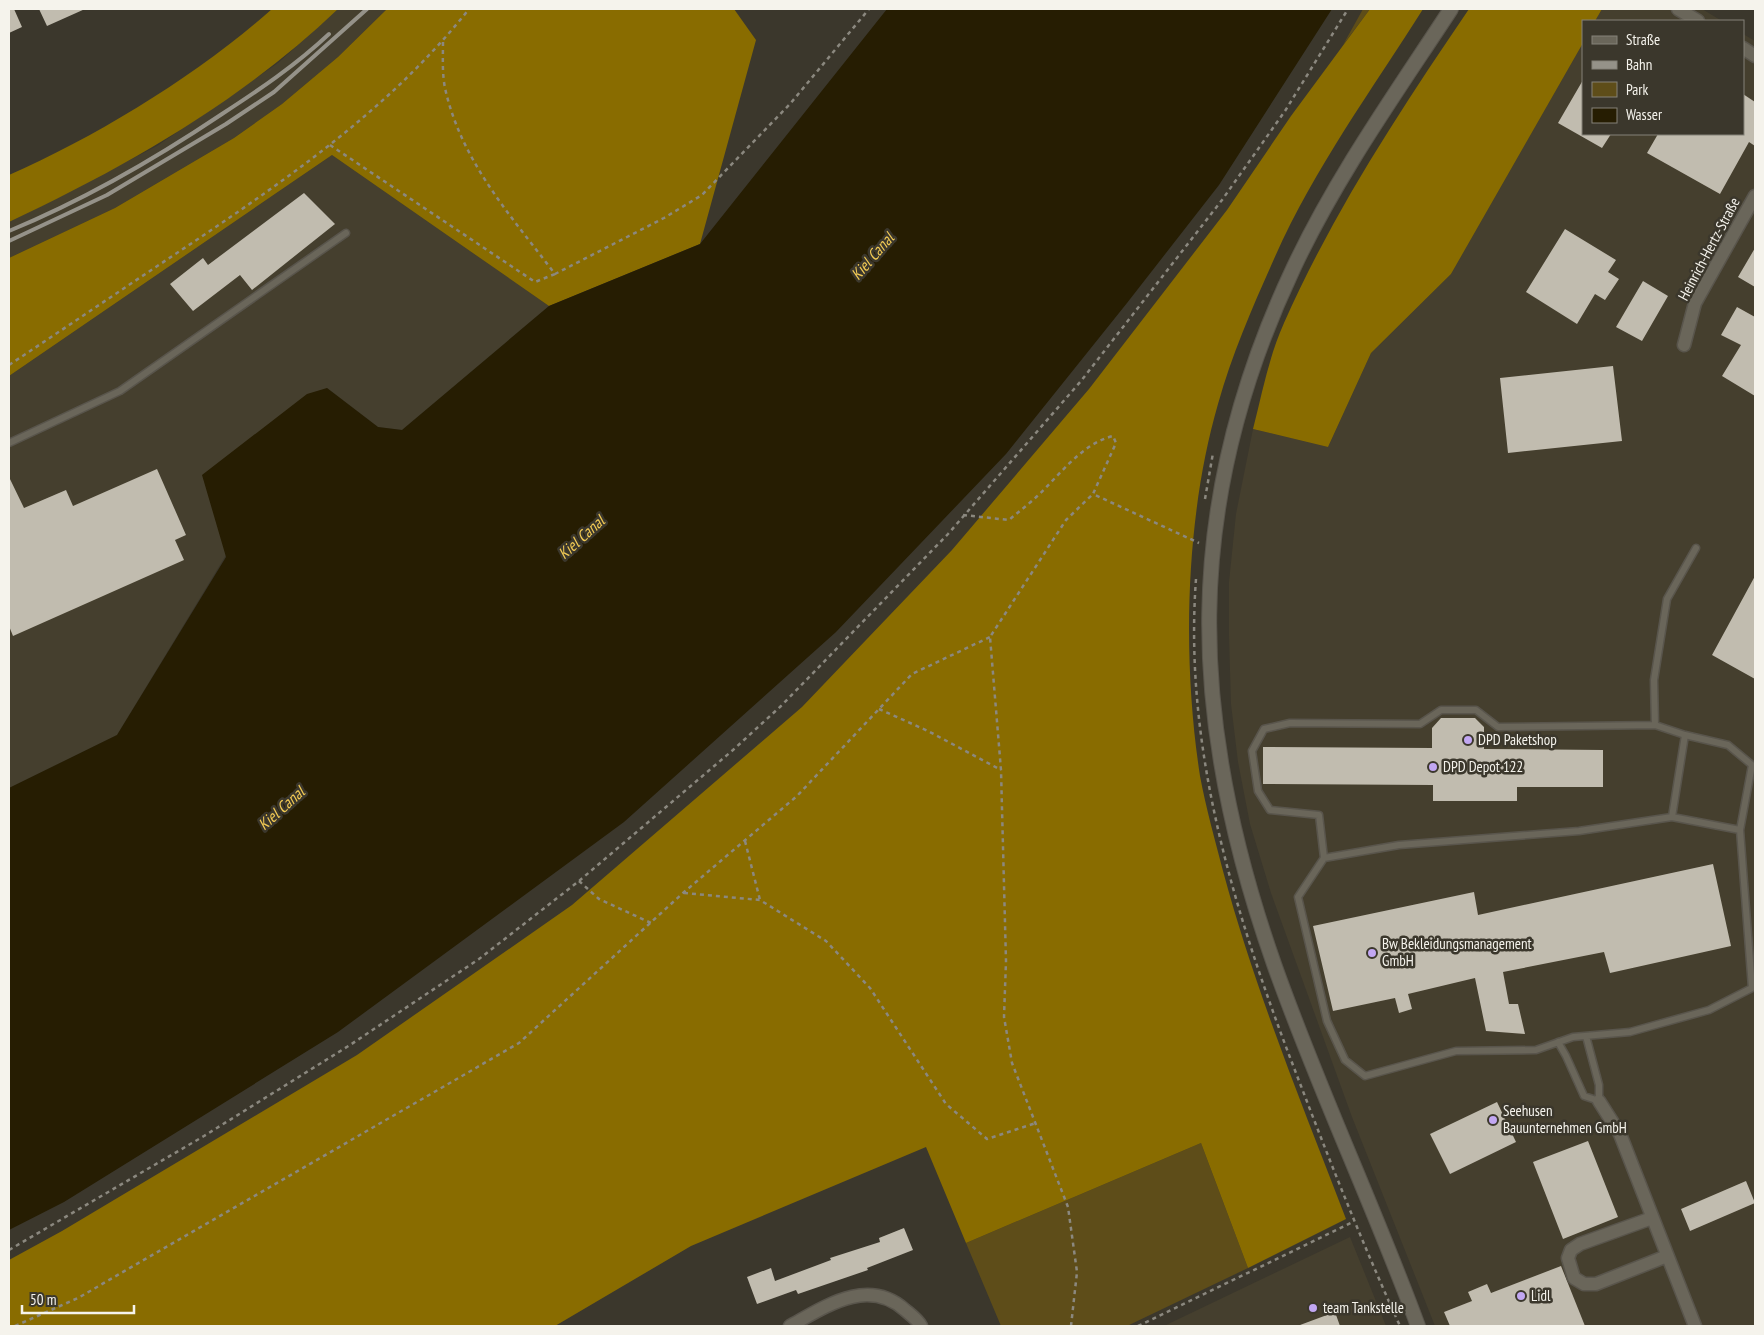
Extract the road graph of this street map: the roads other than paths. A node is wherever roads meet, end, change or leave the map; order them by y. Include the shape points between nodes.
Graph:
1 (1451, 9) edge
2 (1678, 9) edge
3 (1696, 20) edge
4 (1744, 49) edge
5 (1755, 56) edge
6 (1755, 196) edge
7 (346, 233) dead end
8 (1684, 345) dead end
9 (9, 443) edge
10 (1696, 548) dead end
11 (1655, 724) junction
12 (1685, 735) junction
13 (1672, 817) junction
14 (1740, 830) junction
15 (1324, 858) junction
16 (1586, 1036) junction
17 (1558, 1042) junction
18 (1600, 1101) junction
19 (1652, 1218) junction
20 (1667, 1256) junction
21 (790, 1326) edge
22 (922, 1326) edge
23 (1418, 1326) edge
24 (1695, 1326) edge

1 - 23 main road via 1332,195 1294,268 1261,343 1239,409 1205,550 1210,674 1217,743 1229,812 1248,883 1274,964
2 - 3 street
4 - 5 street
6 - 8 street, Heinrich-Hertz-Straße via 1695,303
7 - 9 lane via 120,391
10 - 11 lane via 1667,599 1654,680
11 - 12 lane
11 - 15 lane via 1498,727 1476,710 1441,710 1420,724 1290,723 1264,729 1252,751 1258,791 1270,810 1319,815
12 - 13 lane
12 - 14 lane via 1728,745 1752,766
13 - 14 lane
13 - 15 lane via 1579,831 1399,845
14 - 16 lane via 1752,988 1709,1010 1630,1032
15 - 17 lane via 1298,897 1327,1021 1345,1060 1352,1066 1365,1076 1456,1051 1536,1050
16 - 17 lane
16 - 18 lane
17 - 18 lane via 1584,1096
18 - 19 street via 1620,1134
19 - 20 street
19 - 20 street via 1571,1250 1568,1258 1574,1278 1584,1284 1596,1284
20 - 24 street
21 - 22 street via 832,1303 870,1293 894,1300

